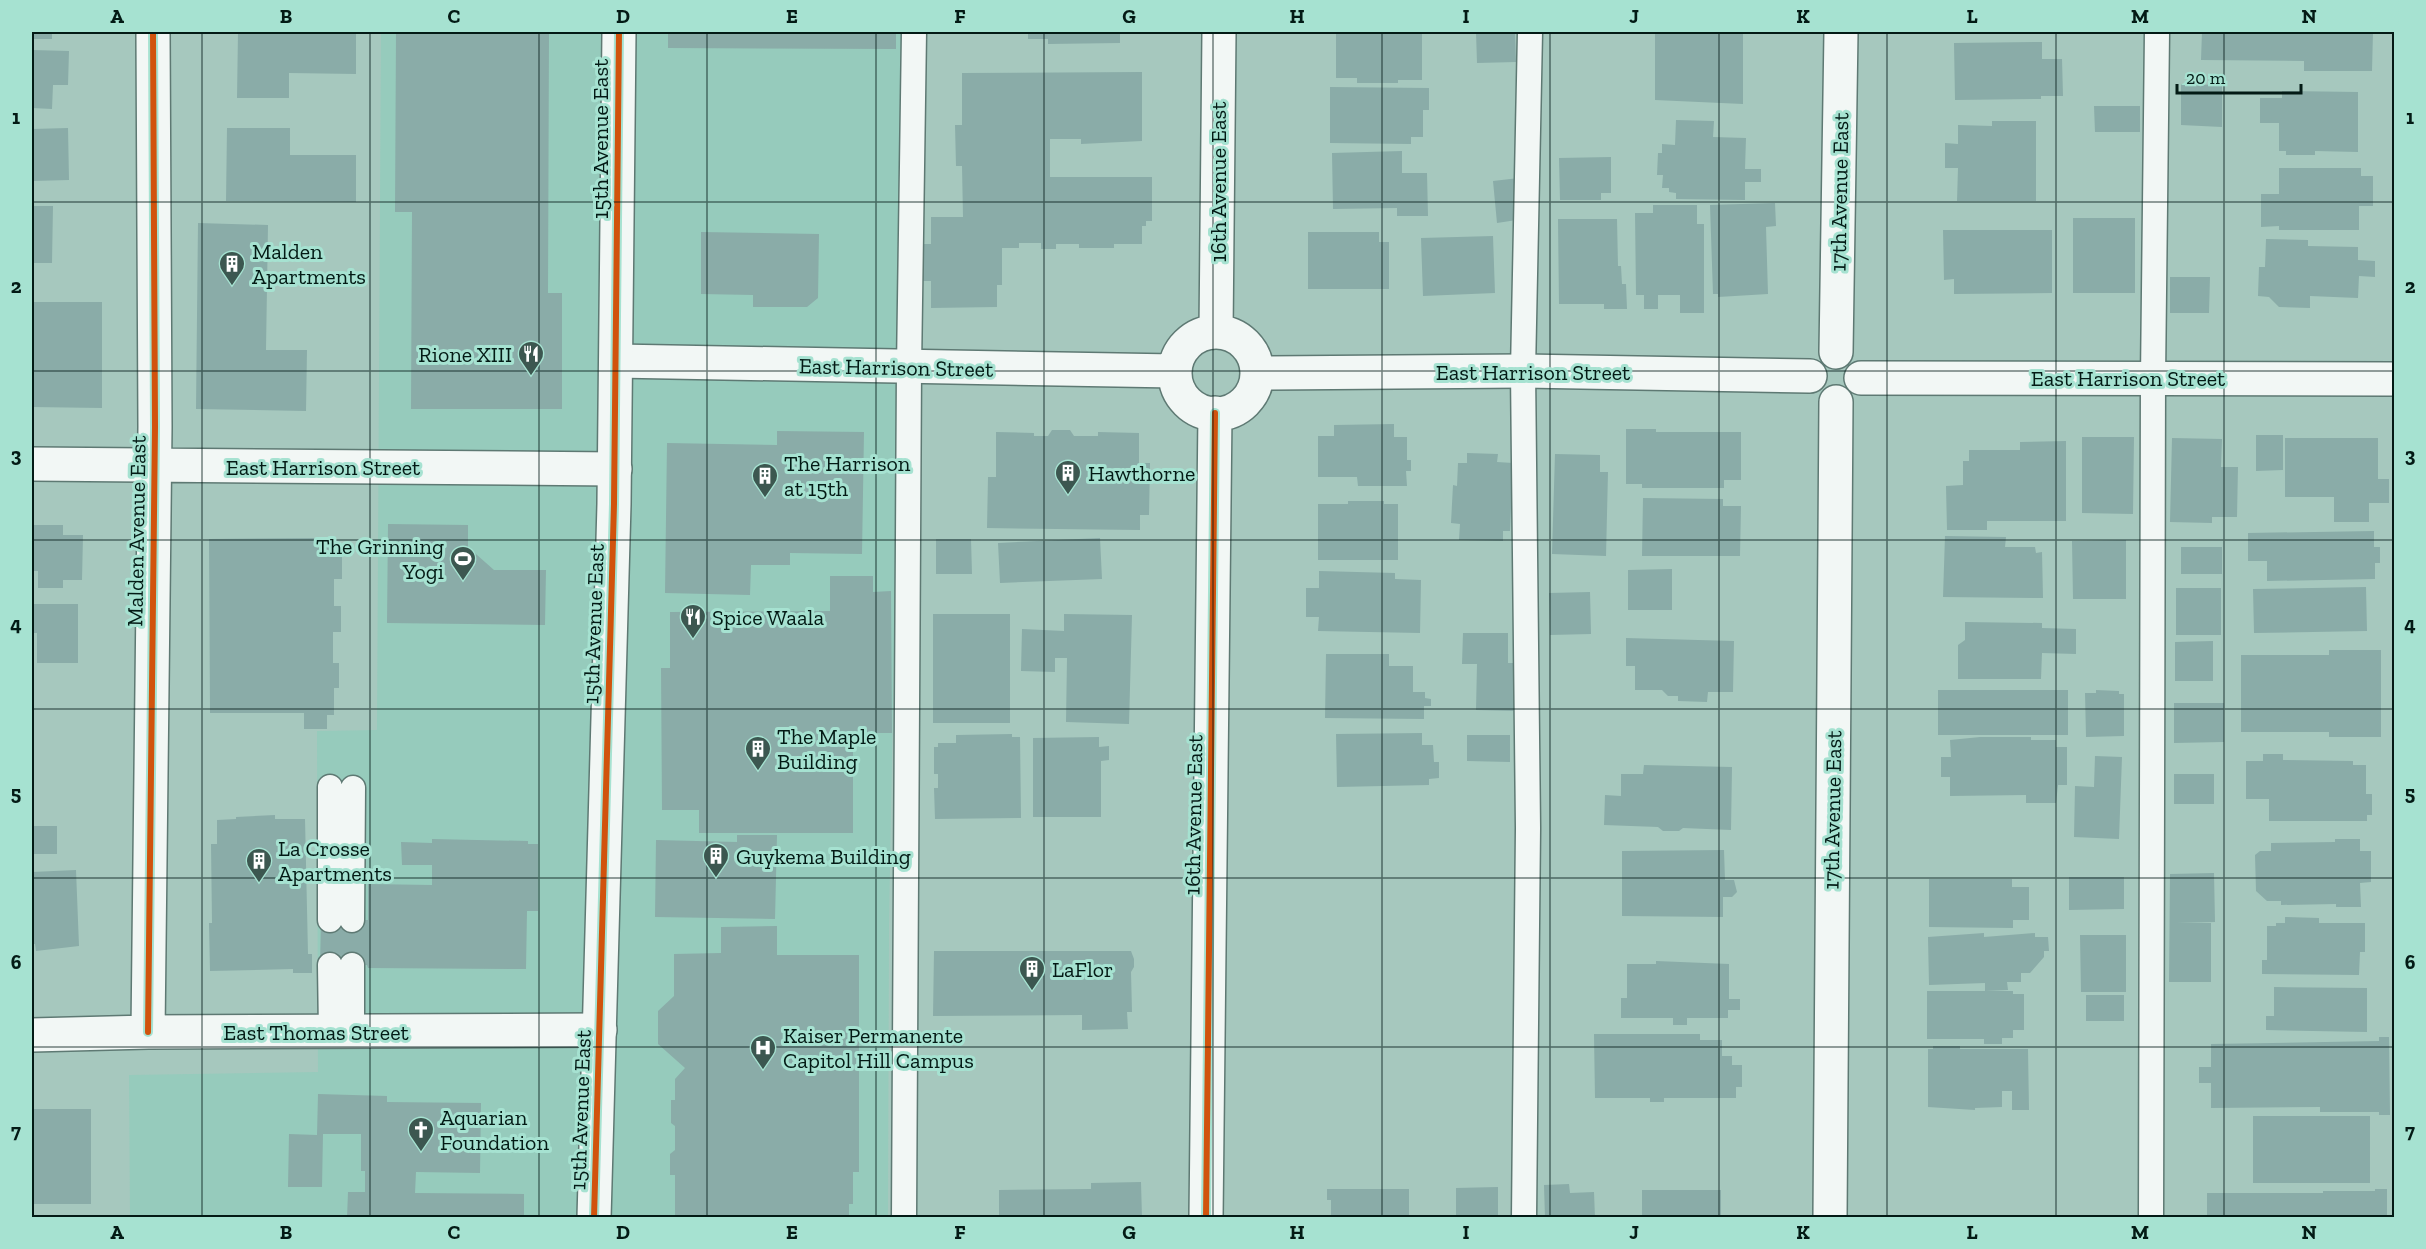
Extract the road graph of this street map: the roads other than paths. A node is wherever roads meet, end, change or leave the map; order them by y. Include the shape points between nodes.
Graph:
1 (153, 32) edge
2 (619, 32) edge
3 (914, 32) edge
4 (1219, 32) edge
5 (1530, 32) edge
6 (1841, 32) edge
7 (2157, 32) edge
8 (1216, 332) junction
9 (1836, 352) junction
10 (616, 361) junction
11 (909, 368) junction
12 (1175, 371) junction
13 (1523, 371) junction
14 (1257, 373) junction
15 (1810, 376) junction
16 (1861, 378) junction
17 (2153, 378) junction
18 (2394, 379) edge
19 (1836, 402) junction
20 (1215, 413) junction
21 (32, 464) edge
22 (155, 465) junction
23 (615, 469) junction
24 (341, 788) dead end
25 (341, 920) dead end
26 (341, 965) dead end
27 (600, 1030) junction
28 (148, 1032) junction
29 (341, 1032) junction
30 (32, 1035) edge
31 (594, 1218) edge
32 (904, 1218) edge
33 (1206, 1218) edge
34 (1524, 1218) edge
35 (1830, 1218) edge
36 (2151, 1218) edge

1 - 22 street, Malden Avenue East
2 - 10 street, 15th Avenue East
3 - 11 lane
4 - 8 street, 16th Avenue East
5 - 13 lane
6 - 9 street, 17th Avenue East
7 - 17 lane
8 - 12 street via 1195,337 1185,346
8 - 14 street via 1245,343 1253,354
9 - 15 street via 1817,359
9 - 16 street via 1856,361
10 - 11 street, East Harrison Street
10 - 23 street, 15th Avenue East
11 - 12 street, East Harrison Street
11 - 32 lane
12 - 20 street via 1183,397 1192,406
13 - 14 street, East Harrison Street
13 - 15 street, East Harrison Street
13 - 34 lane via 1528,828
14 - 20 street via 1252,393 1243,404 1232,411
15 - 19 street via 1818,396
16 - 17 street, East Harrison Street
16 - 19 street via 1854,395
17 - 18 street, East Harrison Street
17 - 36 lane
19 - 35 street, 17th Avenue East
20 - 33 street, 16th Avenue East
21 - 22 street, East Harrison Street
22 - 23 street, East Harrison Street
22 - 28 street, Malden Avenue East
23 - 27 street, 15th Avenue East
24 - 25 lane
26 - 29 lane
27 - 29 street, East Thomas Street
27 - 31 street, 15th Avenue East
28 - 29 street, East Thomas Street
28 - 30 street, East Thomas Street

